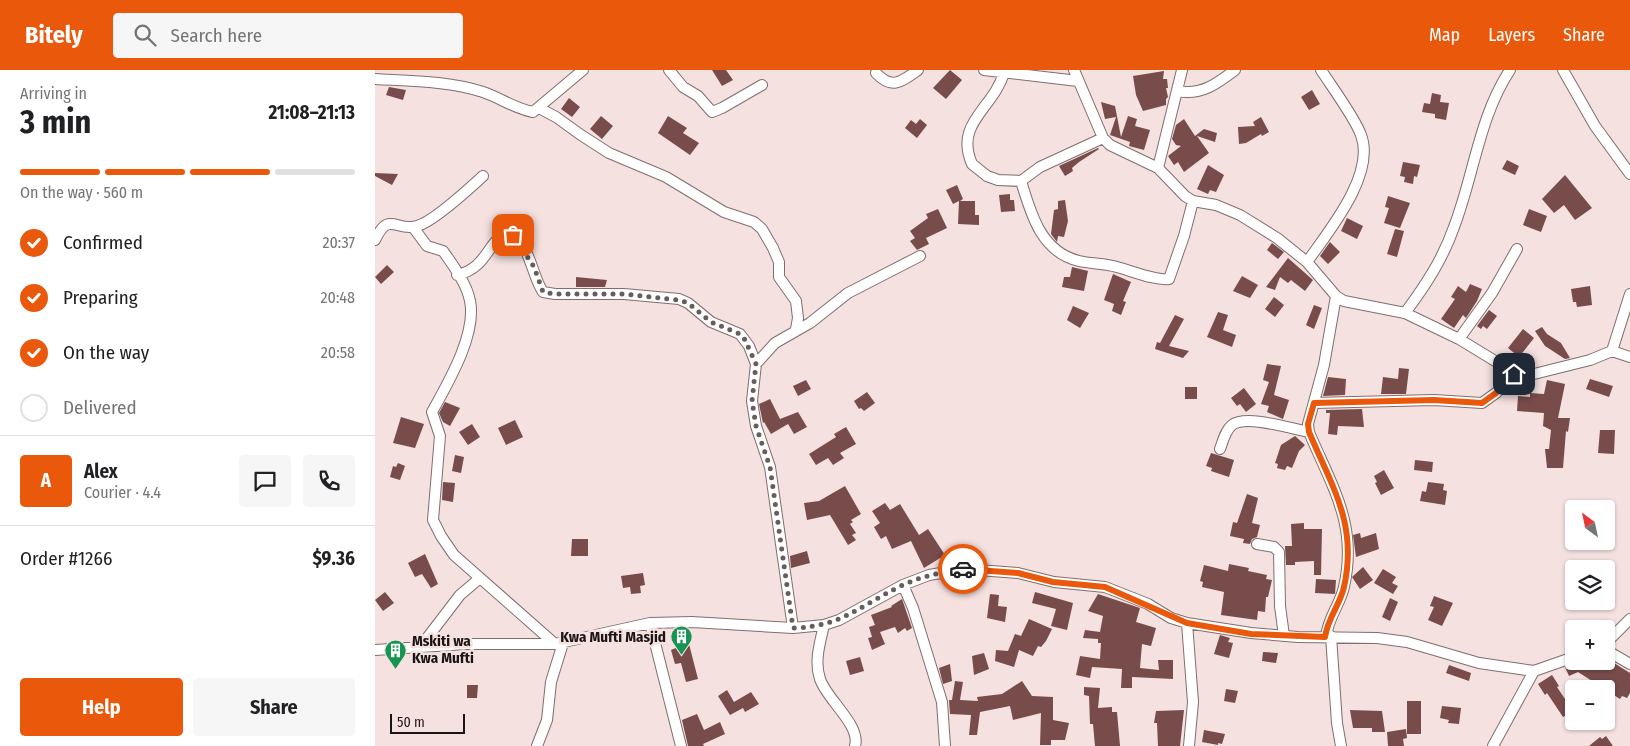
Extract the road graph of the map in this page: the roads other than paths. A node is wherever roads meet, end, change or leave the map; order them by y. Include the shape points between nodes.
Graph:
1 (583, 70) edge
2 (669, 70) edge
3 (918, 70) edge
4 (984, 70) edge
5 (1074, 70) edge
6 (1182, 70) edge
7 (1235, 70) edge
8 (1321, 70) edge
9 (1510, 70) edge
10 (1563, 70) edge
11 (876, 73) dead end
12 (1005, 73) junction
13 (375, 79) edge
14 (1078, 81) junction
15 (762, 85) dead end
16 (1178, 91) junction
17 (539, 108) junction
18 (1103, 138) junction
19 (1158, 168) junction
20 (1630, 174) edge
21 (483, 176) dead end
22 (1021, 181) junction
23 (1193, 201) junction
24 (413, 227) junction
25 (375, 240) edge
26 (1517, 249) dead end
27 (921, 256) dead end
28 (1307, 262) junction
29 (457, 275) junction
30 (1630, 294) edge
31 (1336, 296) junction
32 (1405, 312) junction
33 (796, 329) junction
34 (1459, 339) junction
35 (1612, 351) junction
36 (1630, 356) edge
37 (756, 364) junction
38 (1514, 374) junction
39 (1314, 403) junction
40 (1309, 432) junction
41 (1220, 450) dead end
42 (1257, 544) dead end
43 (480, 578) junction
44 (903, 585) junction
45 (1630, 620) edge
46 (650, 623) junction
47 (1187, 623) junction
48 (823, 625) junction
49 (793, 628) junction
50 (1615, 634) edge
51 (1284, 636) junction
52 (1328, 636) junction
53 (559, 643) junction
54 (421, 646) junction
55 (375, 650) edge
56 (1615, 655) edge
57 (1565, 661) edge
58 (1630, 664) edge
59 (1534, 671) junction
60 (537, 746) edge
61 (681, 746) edge
62 (855, 746) edge
63 (945, 746) edge
64 (1189, 746) edge
65 (1341, 746) edge
66 (1493, 746) edge

1 - 17 street
2 - 15 street via 712,112
3 - 11 street via 893,84
4 - 12 street
5 - 14 street
6 - 16 street
7 - 16 street via 1213,86 1195,92
8 - 28 street via 1361,136 1363,156 1353,192
9 - 32 street via 1487,114 1445,250
10 - 20 street via 1595,126
12 - 14 street
12 - 22 street via 1000,86 971,126 966,139 968,156 972,164 987,176 1006,182
13 - 17 street via 447,85 484,92 523,110 533,112
14 - 18 street
16 - 19 street
17 - 33 street via 609,152 666,177 724,212 754,222 773,248 779,262 779,277 796,301
18 - 19 street via 1110,145
18 - 22 street via 1040,167
19 - 23 street via 1175,188
21 - 24 street via 427,222
22 - 23 street via 1033,219 1047,243 1079,261 1115,266 1161,280 1169,279
23 - 28 street via 1240,215
24 - 25 street via 394,223 385,225
24 - 29 street via 427,246 443,251
26 - 34 street via 1492,293
27 - 33 street via 855,289 810,323
28 - 31 street
29 - 37 street via 475,269 498,239 510,234 531,261 543,292 624,294 688,303 711,322 740,334
29 - 43 street via 471,302 471,325 432,412 440,436 433,520 454,555
30 - 35 street
31 - 32 street via 1344,301
31 - 39 street
32 - 34 street
33 - 37 street via 775,343
34 - 38 street
35 - 36 street
35 - 38 street via 1590,360 1526,376
37 - 49 street via 752,401 756,426 770,467
38 - 39 street via 1482,403 1434,400
39 - 40 street
40 - 41 street via 1239,421 1227,431
40 - 52 street via 1336,494 1349,539 1344,590 1327,622
42 - 51 street via 1274,547 1279,552
43 - 53 street
43 - 54 street via 460,595
44 - 47 street via 929,575 965,569 1018,573 1053,582 1105,587
44 - 48 street via 839,620
44 - 63 street via 942,702
45 - 50 street
46 - 49 street
46 - 53 street
46 - 61 street
47 - 51 street
47 - 64 street via 1193,702
48 - 49 street
48 - 62 street via 818,657 820,680 852,726
51 - 52 street
52 - 59 street via 1407,642 1479,663
52 - 65 street
53 - 54 street
53 - 60 street via 547,720
54 - 55 street
56 - 58 street
57 - 59 street
59 - 66 street

